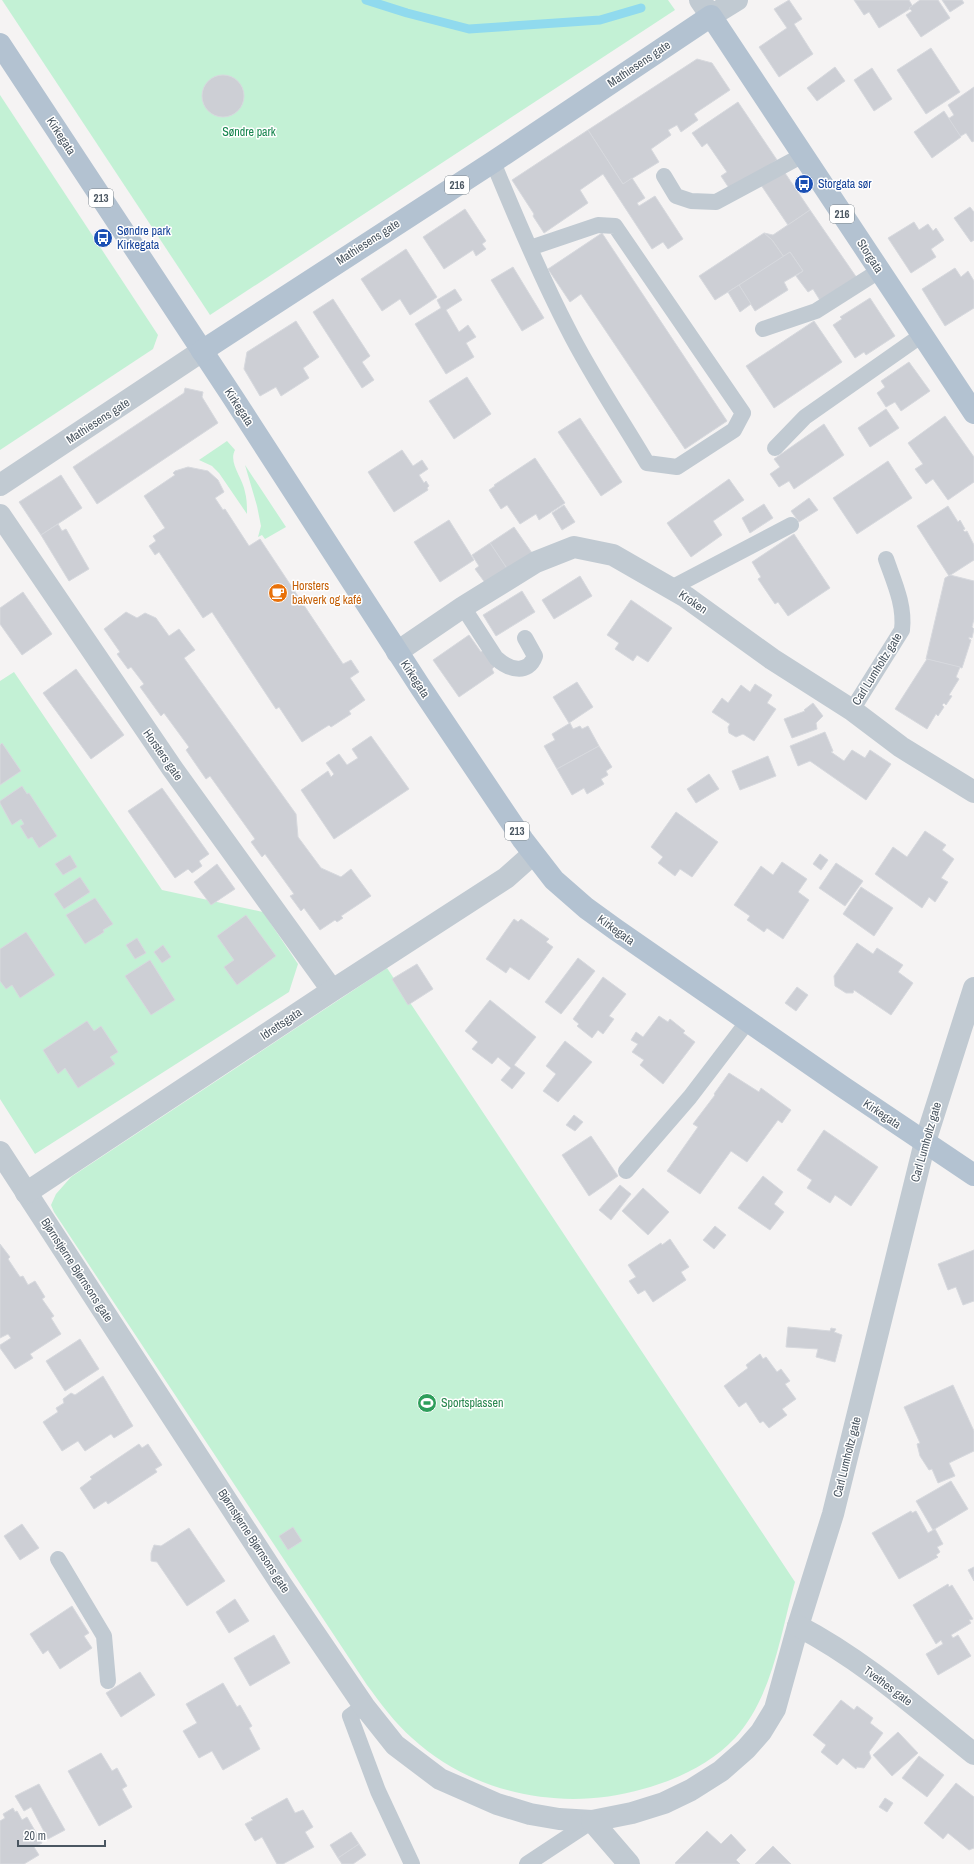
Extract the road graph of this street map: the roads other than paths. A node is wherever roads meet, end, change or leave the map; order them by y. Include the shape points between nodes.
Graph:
1 (737, 0) edge
2 (705, 8) edge
3 (0, 44) edge
4 (803, 155) junction
5 (493, 162) junction
6 (664, 176) dead end
7 (530, 248) junction
8 (879, 271) junction
9 (763, 329) dead end
10 (922, 335) junction
11 (202, 351) junction
12 (974, 413) edge
13 (775, 448) dead end
14 (0, 485) edge
15 (0, 515) edge
16 (791, 525) dead end
17 (886, 559) dead end
18 (671, 588) junction
19 (463, 607) junction
20 (526, 638) dead end
21 (397, 652) junction
22 (852, 710) junction
23 (974, 792) edge
24 (533, 854) junction
25 (974, 988) edge
26 (332, 990) junction
27 (748, 1021) junction
28 (925, 1142) junction
29 (0, 1152) edge
30 (626, 1171) dead end
31 (974, 1175) edge
32 (26, 1193) junction
33 (58, 1559) dead end
34 (798, 1626) junction
35 (108, 1681) dead end
36 (364, 1706) junction
37 (974, 1754) edge
38 (592, 1821) junction
39 (412, 1864) edge
40 (527, 1864) edge
41 (629, 1864) edge

1 - 2 street, Mathiesens gate
2 - 4 main road, Storgata / 216
2 - 5 main road, Mathiesens gate / 216
3 - 11 main road, Kirkegata / 213
4 - 6 lane via 716,202 691,201 676,196
4 - 8 main road, Storgata / 216
5 - 7 lane
5 - 11 main road, Mathiesens gate / 216
7 - 7 lane via 568,330 647,463 678,467 734,430 743,413 615,226 598,225
8 - 9 lane via 816,312
8 - 10 main road, Storgata / 216
10 - 12 main road, Storgata / 216
10 - 13 lane via 805,417
11 - 14 street, Mathiesens gate
11 - 21 main road, Kirkegata / 213
15 - 26 street, Horsters gate via 172,768
16 - 18 lane
17 - 22 lane, Carl Lumholtz gate via 901,604 902,630
18 - 19 street, Kroken via 613,555 574,548 536,562
18 - 22 street, Kroken via 772,659
19 - 20 lane via 503,665 517,670 532,663 535,656
19 - 21 street, Kroken
21 - 24 main road, Kirkegata / 213
22 - 23 street, Kroken via 901,747
24 - 26 street, Idrettsgata via 506,878
24 - 27 main road, Kirkegata / 213 via 554,880 586,908
25 - 28 street, Carl Lumholtz gate
26 - 32 street, Idrettsgata
27 - 28 main road, Kirkegata / 213
27 - 30 lane via 690,1097
28 - 31 main road, Kirkegata / 213
28 - 34 street, Carl Lumholtz gate via 833,1514
29 - 32 street, Bjørnstjerne Bjørnsons gate
32 - 36 street, Bjørnstjerne Bjørnsons gate via 281,1584
33 - 35 lane via 104,1636
34 - 37 street, Tvethes gate via 824,1639
34 - 38 street, Carl Lumholtz gate via 775,1709 761,1732 746,1749 721,1771 692,1790 632,1814
36 - 38 street, Bjørnstjerne Bjørnsons gate via 395,1745 440,1780 497,1804 530,1814
36 - 39 lane via 350,1716 378,1791
38 - 40 lane
38 - 41 street

